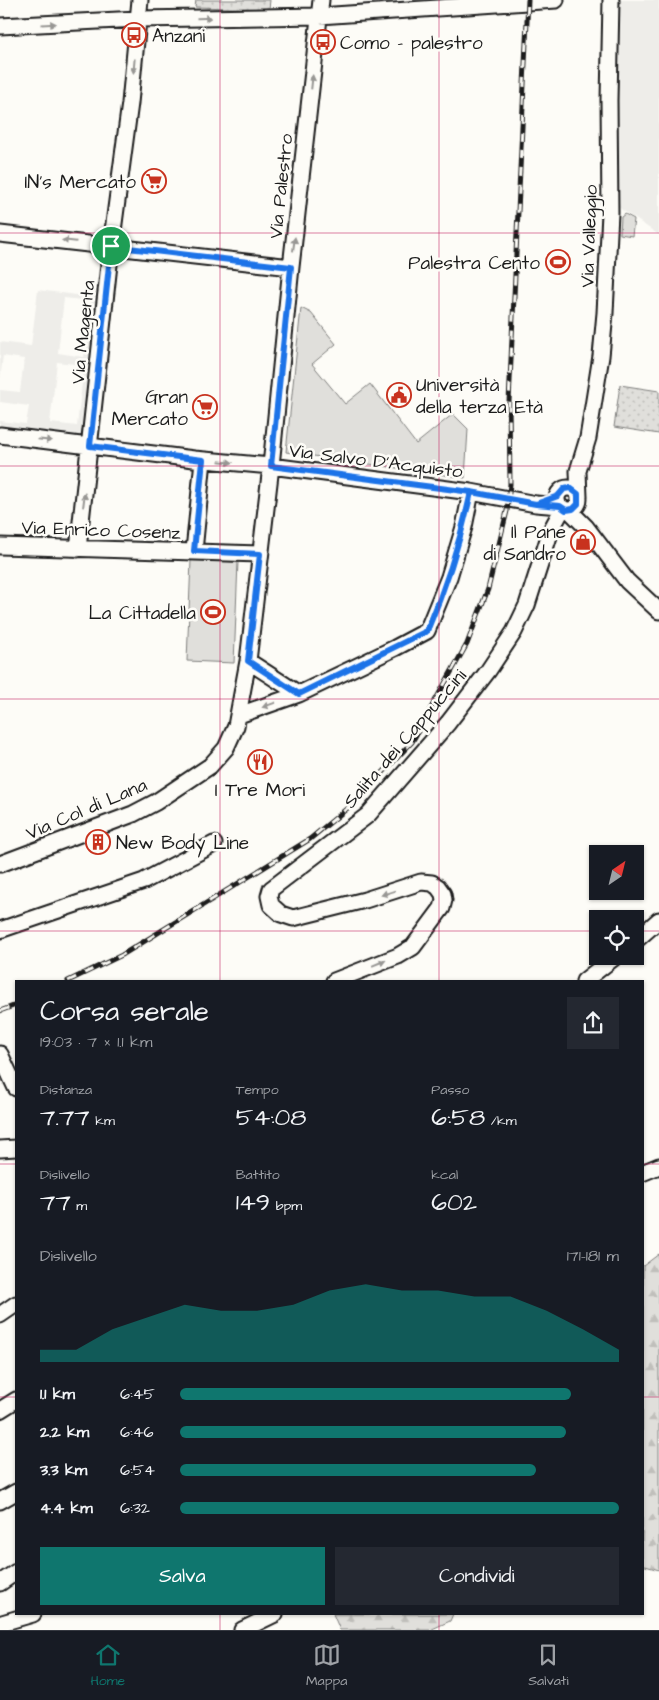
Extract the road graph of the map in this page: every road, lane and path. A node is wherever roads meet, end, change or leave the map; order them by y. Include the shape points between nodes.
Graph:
1 (140, 0) edge
2 (321, 0) edge
3 (556, 0) edge
4 (611, 0) edge
5 (319, 16) junction
6 (138, 19) junction
7 (0, 26) edge
8 (0, 234) edge
9 (111, 246) junction
10 (291, 267) junction
11 (0, 435) edge
12 (90, 446) junction
13 (203, 460) junction
14 (271, 466) junction
15 (471, 492) junction
16 (567, 502) junction
17 (0, 546) edge
18 (78, 549) junction
19 (194, 551) junction
20 (260, 554) junction
21 (659, 611) edge
22 (248, 661) junction
23 (299, 694) junction
24 (239, 715) junction
25 (214, 844) dead end
26 (0, 864) edge
27 (659, 920) edge
28 (0, 930) edge
29 (644, 933) edge
30 (604, 965) edge
31 (337, 980) edge
32 (585, 980) edge
33 (0, 1054) edge
34 (15, 1086) edge
35 (0, 1148) edge
36 (15, 1148) edge
37 (659, 1166) edge
38 (644, 1172) edge
39 (15, 1305) edge
40 (0, 1315) edge
41 (15, 1401) edge
42 (0, 1410) edge
43 (15, 1493) edge
44 (0, 1501) edge
45 (15, 1573) edge
46 (0, 1583) edge
47 (15, 1613) edge
48 (30, 1615) edge
49 (273, 1615) edge
50 (1, 1624) edge
51 (242, 1630) edge

1 - 6 street, Via Magenta
2 - 5 street, Via Palestro
3 - 5 street
4 - 16 street, Via Valleggio via 610,213 601,356 588,438
6 -> 5 street
10 -> 5 street, Via Palestro
7 -> 6 street
6 -> 9 street, Via Magenta via 119,132
9 -> 8 street
9 - 10 street
9 - 12 street, Via Magenta
10 - 14 street, Via Palestro
11 -> 12 street, Via Salvo D'Acquisto
12 - 13 street, Via Salvo D'Acquisto
18 -> 12 street, Via Magenta
13 -> 14 street, Via Salvo D'Acquisto
13 - 19 street
14 - 15 street, Via Salvo D'Acquisto
14 - 20 street, Via Palestro
15 - 16 street, Via Salvo D'Acquisto via 536,504
15 - 23 street via 449,577 427,631
16 - 21 street via 627,581
31 -> 16 street, Salita dei Cappuccini via 413,947 442,908 443,894 438,887 421,882 293,918 280,914 272,905 271,889 368,815 448,724 514,632 527,605 551,530
17 - 18 street, Via Enrico Cosenz
18 - 19 street, Via Enrico Cosenz
19 - 20 street, Via Enrico Cosenz
20 - 22 street, Via Col di Lana
22 - 23 street
22 - 24 street, Via Col di Lana
23 -> 24 street
24 - 26 street, Via Col di Lana via 235,731 215,761 156,802 133,814
25 - 28 street via 144,881
27 - 29 street
30 - 32 street
33 - 34 street
35 - 36 street
37 - 38 street
39 - 40 street
41 - 42 street
43 - 44 street
45 - 46 street
47 - 50 street
48 - 50 street
49 - 51 street

